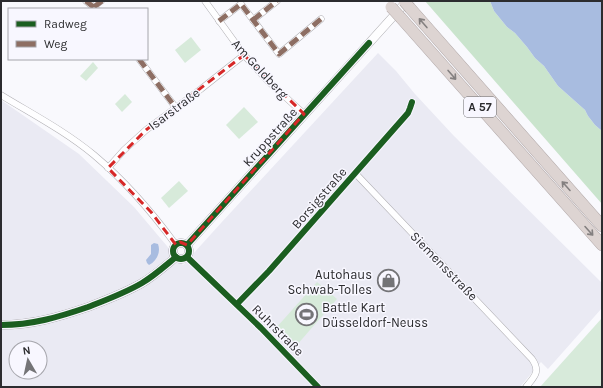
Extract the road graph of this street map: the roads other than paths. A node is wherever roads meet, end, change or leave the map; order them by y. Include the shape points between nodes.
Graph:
1 (86, 1) edge
2 (102, 1) edge
3 (205, 1) edge
4 (277, 1) edge
5 (242, 2) edge
6 (407, 3) edge
7 (389, 4) edge
8 (95, 8) edge
9 (321, 19) dead end
10 (253, 20) junction
11 (219, 21) junction
12 (244, 55) junction
13 (140, 60) edge
14 (1, 95) edge
15 (412, 102) dead end
16 (176, 108) junction
17 (304, 114) junction
18 (108, 168) junction
19 (355, 173) junction
20 (597, 218) edge
21 (602, 226) edge
22 (176, 245) junction
23 (187, 245) junction
24 (602, 245) edge
25 (176, 257) junction
26 (187, 257) junction
27 (236, 304) junction
28 (1, 326) edge
29 (318, 387) edge
30 (526, 387) edge

1 - 8 street
2 - 8 street
3 - 11 street, Am Goldberg
4 - 10 street
5 - 10 street
5 - 11 street
6 - 17 street, Kruppstraße
20 -> 6 highway, A 57
7 -> 24 highway, A 57, bridge
9 - 10 street via 279,54
11 - 12 street, Am Goldberg
12 - 16 street, Isarstraße
12 - 17 street, Am Goldberg
13 - 16 street
14 - 18 street via 75,141
15 - 19 street, Borsigstraße via 408,113
16 - 18 street, Isarstraße via 146,130
17 - 23 street, Kruppstraße
18 - 22 street via 146,206
19 - 27 street, Borsigstraße via 269,271
19 - 30 street, Siemensstraße via 532,359 537,368 535,376
20 - 21 highway, A 57
22 - 23 street
22 - 25 street via 173,250
23 - 26 street via 190,252
25 - 26 street
25 - 28 street via 147,280 113,297 49,319
26 - 27 street, Ruhrstraße
27 - 29 street, Ruhrstraße

